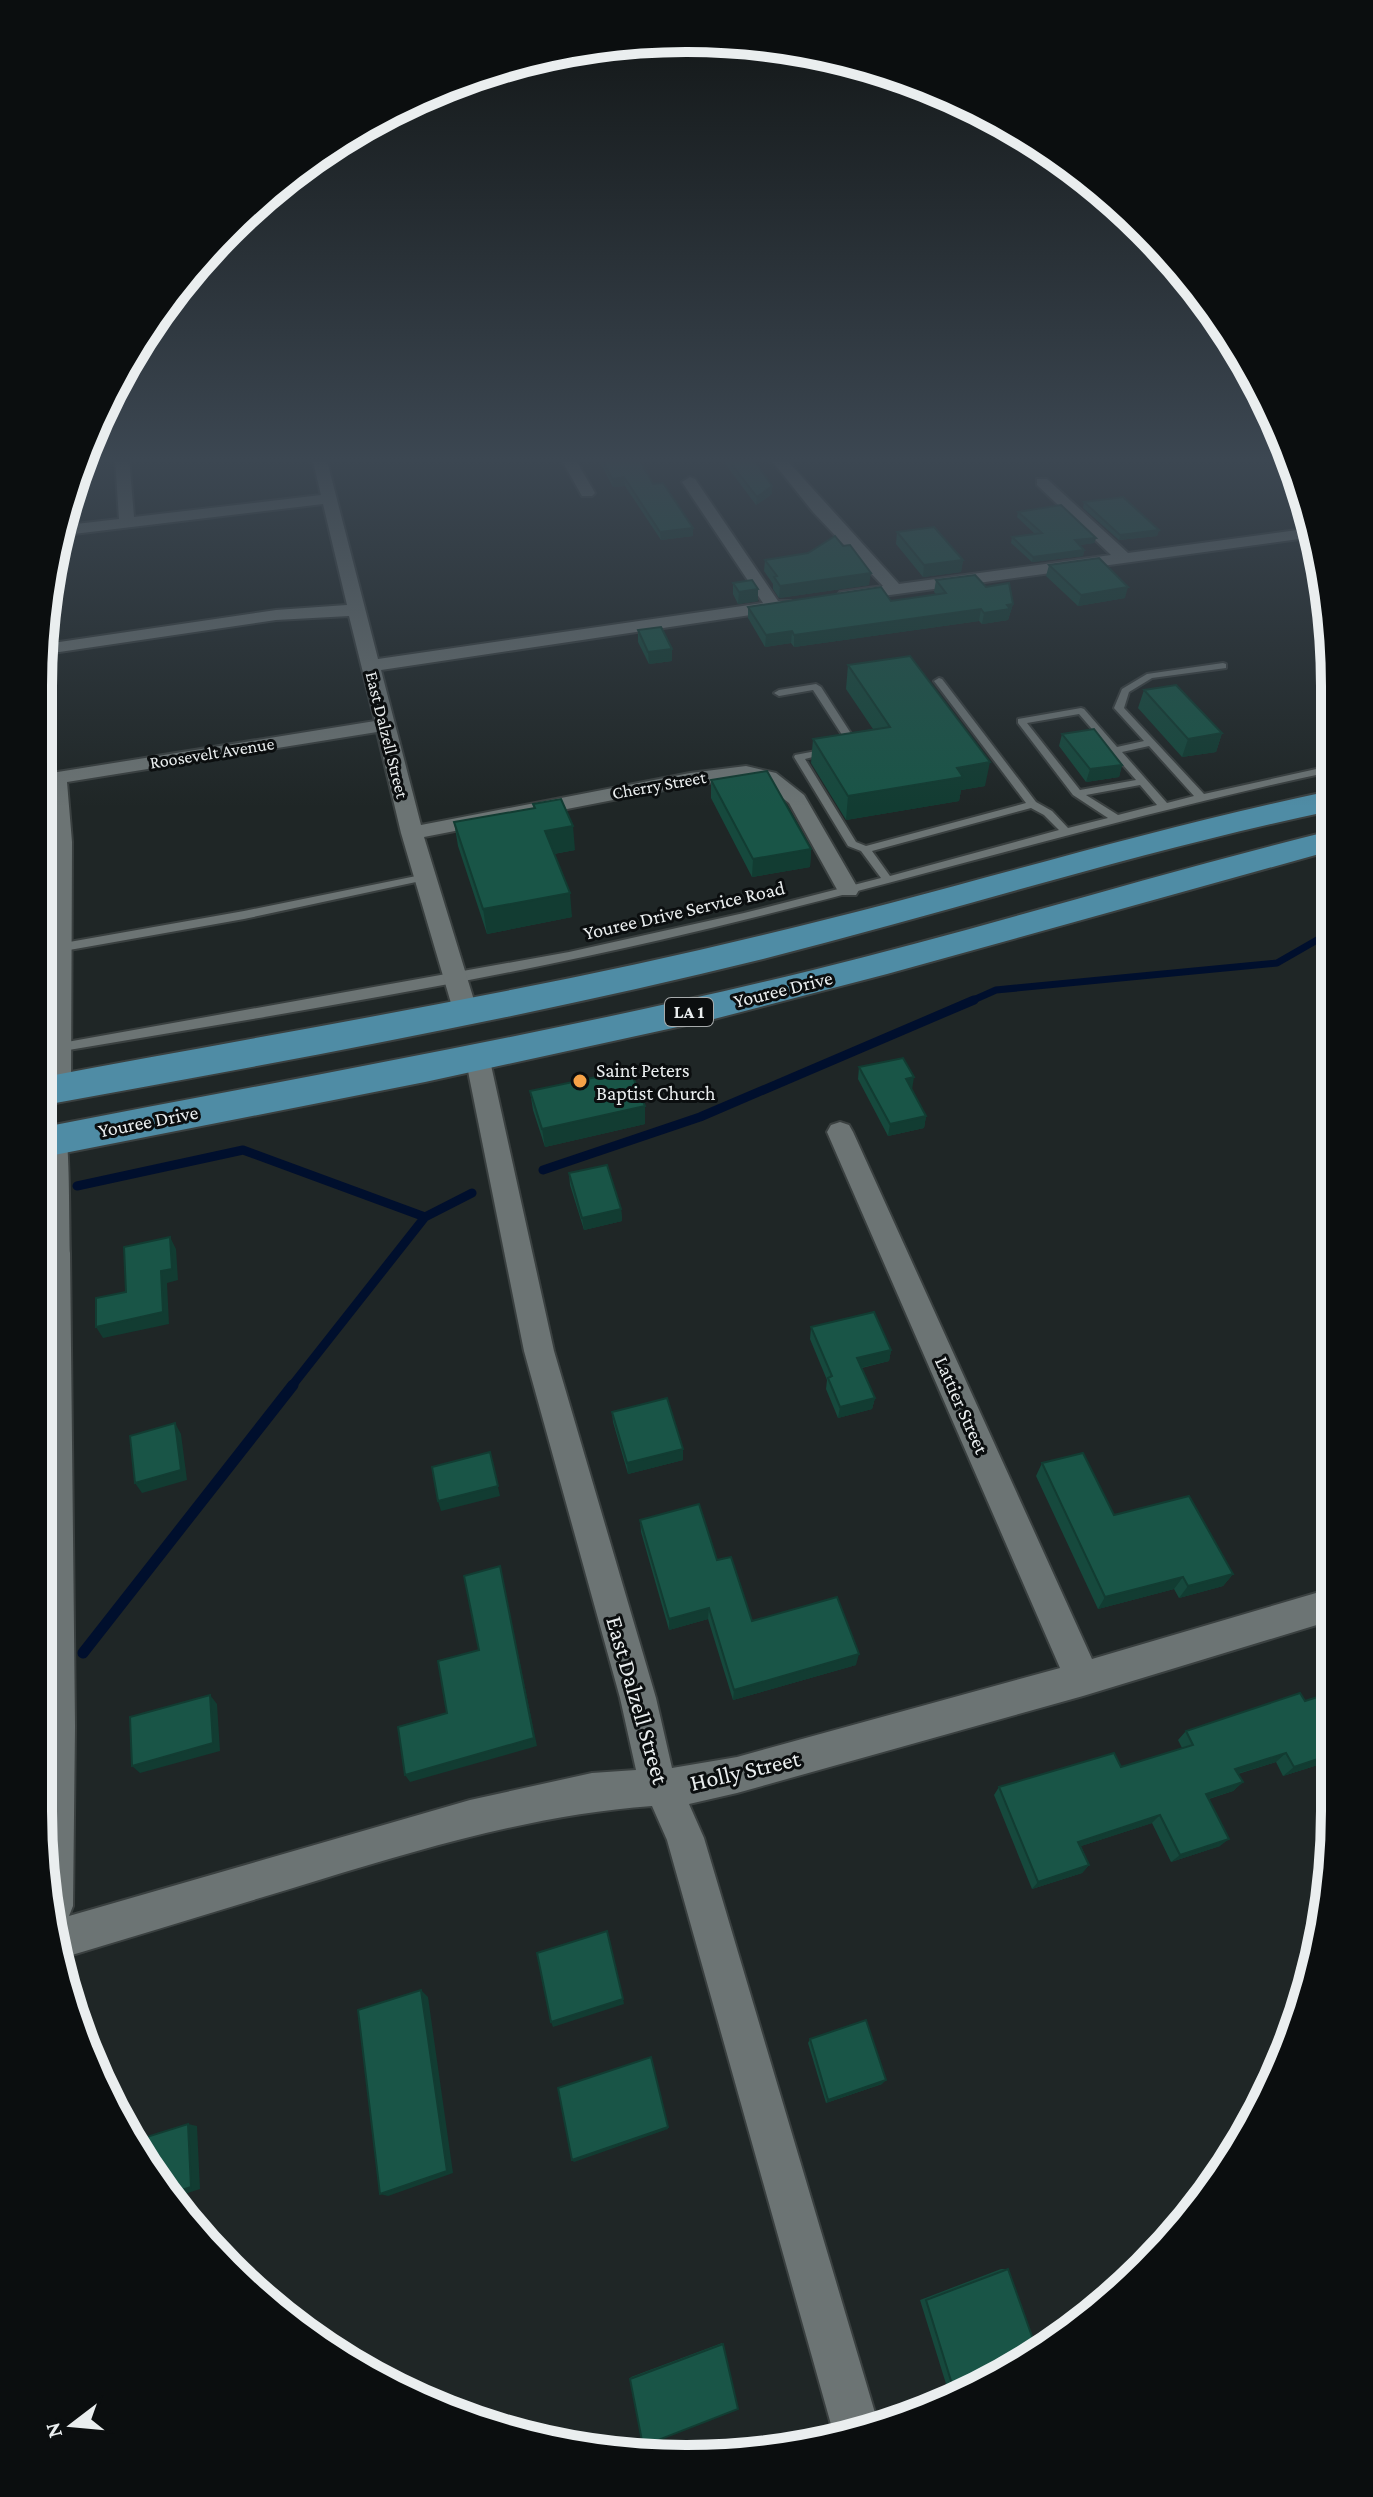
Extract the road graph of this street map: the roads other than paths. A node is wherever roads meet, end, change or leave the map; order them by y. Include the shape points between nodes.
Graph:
1 (347, 574) edge
2 (752, 574) edge
3 (881, 574) edge
4 (1014, 574) edge
5 (895, 589) junction
6 (835, 598) edge
7 (804, 602) edge
8 (774, 607) junction
9 (356, 610) junction
10 (53, 648) edge
11 (371, 666) junction
12 (1223, 666) dead end
13 (939, 681) dead end
14 (779, 693) dead end
15 (385, 725) junction
16 (1151, 743) junction
17 (1115, 750) junction
18 (1321, 771) edge
19 (52, 779) edge
20 (1143, 782) junction
21 (1077, 793) junction
22 (1200, 796) junction
23 (52, 799) edge
24 (1321, 803) edge
25 (1032, 804) junction
26 (1163, 805) junction
27 (1114, 817) junction
28 (1065, 831) junction
29 (412, 833) junction
30 (1321, 843) edge
31 (865, 849) junction
32 (426, 877) junction
33 (887, 879) junction
34 (848, 890) junction
35 (58, 948) junction
36 (461, 993) junction
37 (52, 1016) edge
38 (52, 1050) edge
39 (477, 1056) junction
40 (52, 1089) edge
41 (840, 1132) dead end
42 (52, 1140) edge
43 (52, 1178) edge
44 (1321, 1608) edge
45 (1083, 1679) junction
46 (661, 1787) junction
47 (55, 1869) edge
48 (65, 1937) edge
49 (854, 2422) edge

1 - 9 street, East Dalzell Street
2 - 8 street
3 - 5 street
4 - 5 street
5 - 6 street
7 - 8 street
8 - 11 street
9 - 10 street via 276,615
9 - 11 street, East Dalzell Street
11 - 15 street, East Dalzell Street
12 - 16 lane via 1150,676 1125,691 1119,708
13 - 25 lane
14 - 31 lane via 816,687 854,746 799,757 852,844
15 - 19 street, Roosevelt Avenue
15 - 29 street, East Dalzell Street
16 - 17 lane
16 - 22 lane
17 - 20 lane
17 - 21 lane via 1081,711 1021,721
18 - 22 lane, Youree Drive Service Road
20 - 21 lane
20 - 26 lane
21 - 27 lane
22 - 26 lane, Youree Drive Service Road
23 - 35 street via 61,842
24 - 36 main road, LA 1 via 1098,856 762,947
25 - 28 lane
25 - 31 lane
26 - 27 lane, Youree Drive Service Road
27 - 28 lane, Youree Drive Service Road
28 - 33 lane, Youree Drive Service Road
29 - 32 street, East Dalzell Street
29 - 34 street, Cherry Street via 746,772 769,777 797,799
30 - 39 main road, Youree Drive / LA 1 via 810,983
31 - 33 lane
32 - 35 lane
32 - 36 street, East Dalzell Street
33 - 34 lane, Youree Drive Service Road
34 - 36 lane, Youree Drive Service Road
35 - 37 street
36 - 38 lane, Youree Drive Service Road
36 - 39 main road
36 - 40 main road, LA 1
39 - 42 main road, Youree Drive / LA 1
39 - 46 street, East Dalzell Street via 539,1351
41 - 45 street, Lattier Street
43 - 47 street
44 - 45 street, Holly Street
45 - 46 street, Holly Street via 737,1775
46 - 48 street, Holly Street via 592,1792 470,1819
46 - 49 street, East Dalzell Street via 685,1838

